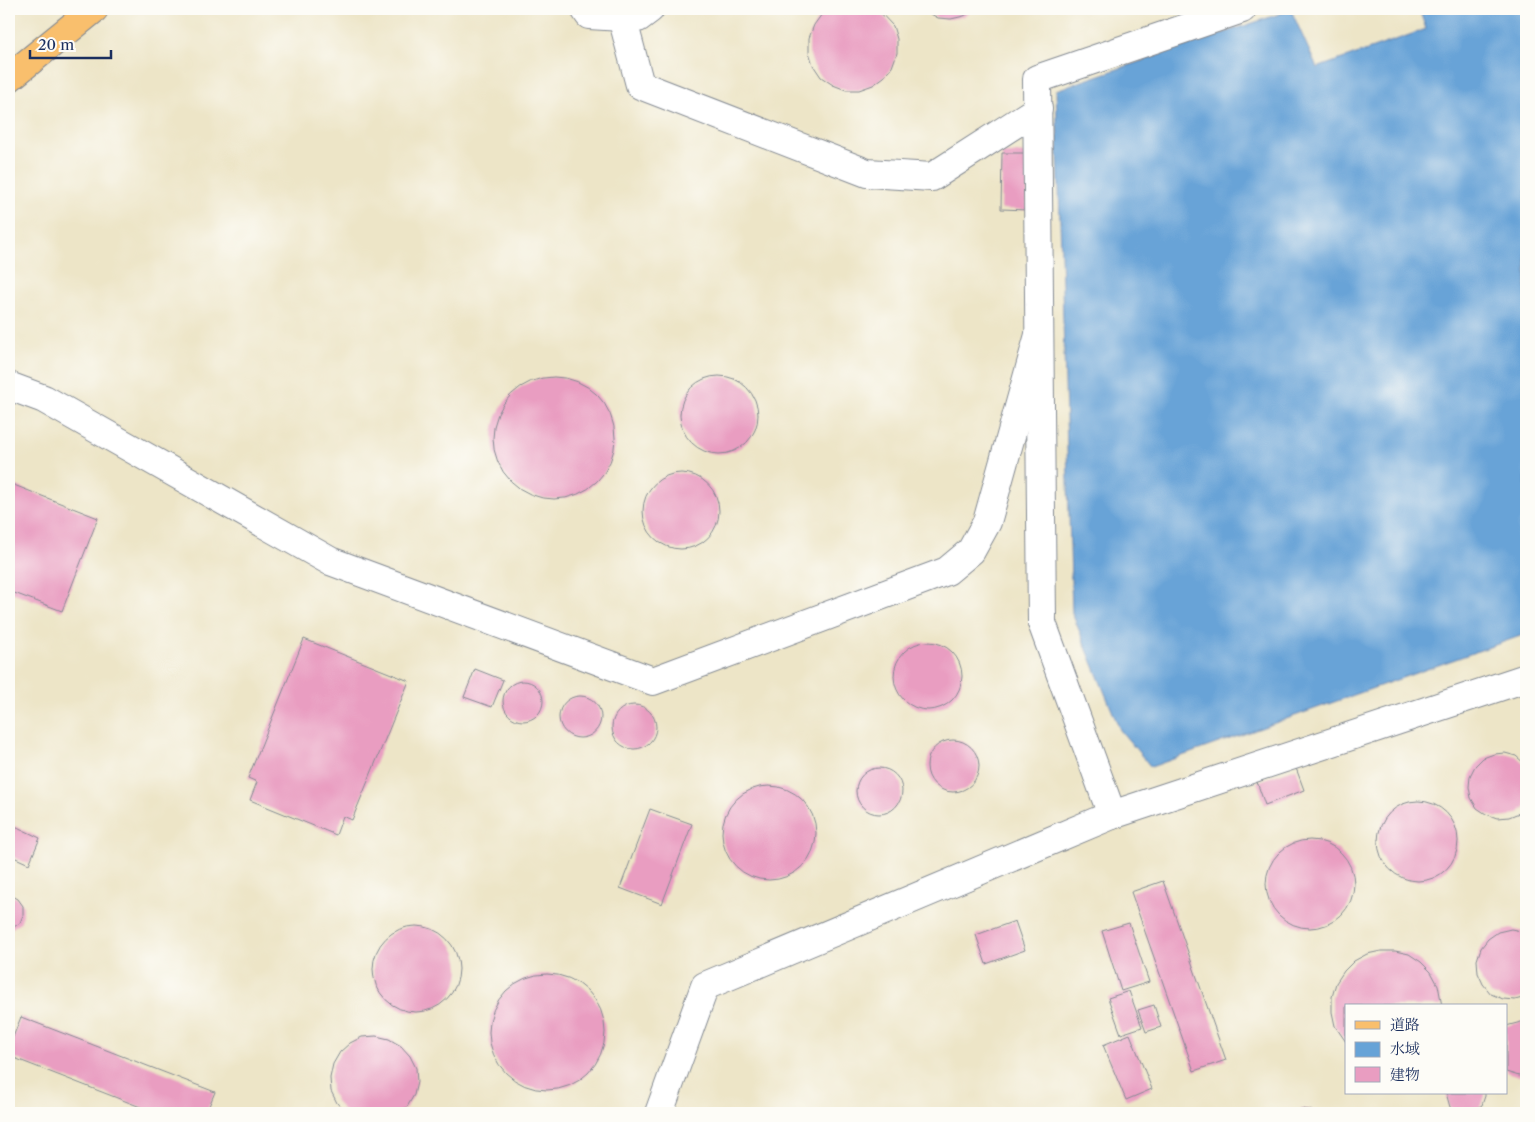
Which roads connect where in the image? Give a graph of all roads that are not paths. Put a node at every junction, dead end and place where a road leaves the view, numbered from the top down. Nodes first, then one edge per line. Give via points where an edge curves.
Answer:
1 (94, 9) edge
2 (585, 9) edge
3 (650, 9) edge
4 (1242, 9) edge
5 (622, 17) junction
6 (9, 78) edge
7 (1038, 109) junction
8 (1039, 334) junction
9 (9, 386) edge
10 (1526, 678) edge
11 (1112, 815) junction
12 (659, 1113) edge

1 - 6 main road
2 - 5 lane via 589,15
3 - 5 lane via 638,18
4 - 7 lane via 1037,79
5 - 7 lane via 640,85 867,173 932,177
7 - 8 lane
8 - 9 lane via 987,522 971,551 947,571 653,681 330,561 44,400
8 - 11 lane via 1042,623
10 - 11 lane
11 - 12 lane via 705,986

